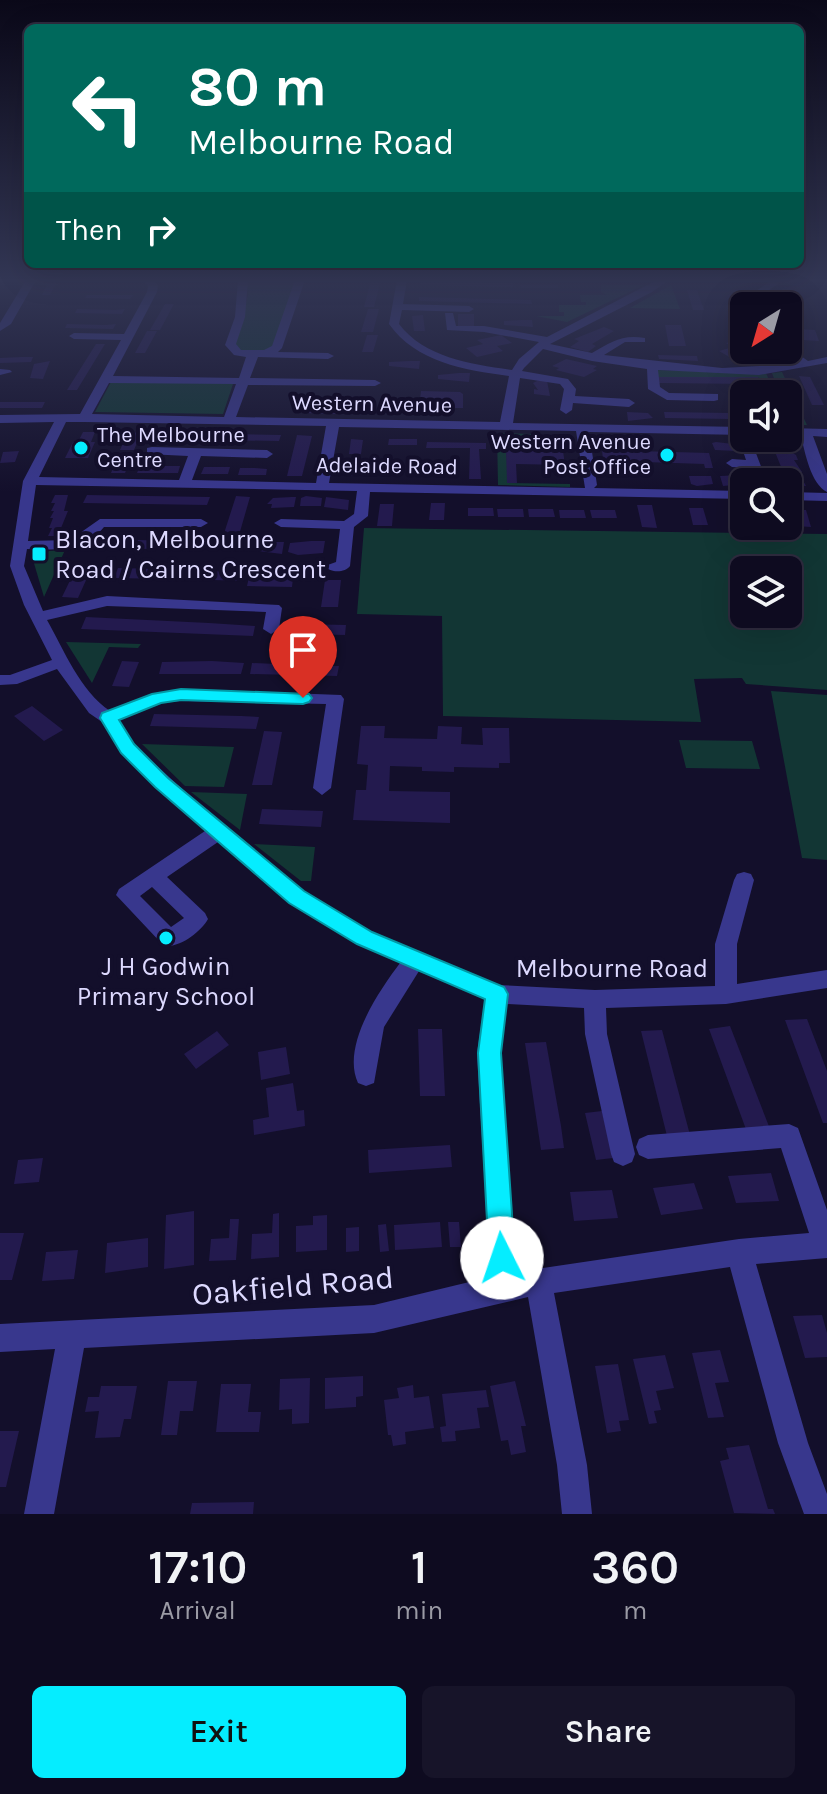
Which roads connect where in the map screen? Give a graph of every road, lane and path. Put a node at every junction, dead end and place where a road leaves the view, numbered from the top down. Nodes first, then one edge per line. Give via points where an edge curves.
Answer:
1 (119, 351) edge
2 (236, 351) edge
3 (426, 351) edge
4 (538, 351) edge
5 (565, 351) edge
6 (604, 351) edge
7 (270, 352) joint
8 (569, 352) junction
9 (253, 354) junction
10 (328, 356) dead end
11 (592, 358) junction
12 (827, 360) edge
13 (617, 362) junction
14 (802, 363) edge
15 (807, 365) junction
16 (652, 367) junction
17 (517, 373) junction
18 (105, 379) junction
19 (243, 381) junction
20 (375, 383) dead end
21 (714, 397) dead end
22 (629, 403) dead end
23 (62, 418) junction
24 (84, 418) junction
25 (0, 419) edge
26 (229, 421) junction
27 (333, 423) junction
28 (506, 427) junction
29 (582, 428) junction
30 (730, 431) edge
31 (802, 432) edge
32 (806, 432) junction
33 (827, 433) edge
34 (152, 451) dead end
35 (196, 452) junction
36 (750, 452) edge
37 (267, 454) dead end
38 (732, 463) dead end
39 (754, 464) junction
40 (755, 468) edge
41 (607, 478) dead end
42 (30, 481) junction
43 (827, 484) edge
44 (184, 485) junction
45 (322, 487) junction
46 (364, 488) junction
47 (730, 495) edge
48 (802, 496) edge
49 (827, 497) edge
50 (201, 523) dead end
51 (281, 523) dead end
52 (347, 525) junction
53 (21, 545) junction
54 (332, 566) dead end
55 (9, 567) edge
56 (38, 617) junction
57 (271, 629) dead end
58 (62, 662) junction
59 (1, 681) edge
60 (108, 718) junction
61 (322, 788) dead end
62 (219, 831) junction
63 (154, 877) dead end
64 (744, 880) dead end
65 (414, 961) junction
66 (827, 979) edge
67 (497, 994) junction
68 (726, 995) junction
69 (595, 999) junction
70 (366, 1075) dead end
71 (648, 1147) dead end
72 (623, 1154) dead end
73 (827, 1245) edge
74 (739, 1252) junction
75 (539, 1284) junction
76 (504, 1287) junction
77 (72, 1336) junction
78 (0, 1338) edge
79 (39, 1514) edge
80 (577, 1514) edge
81 (819, 1514) edge

1 - 18 street
2 - 9 street
3 - 17 street
4 - 17 street
5 - 8 street
6 - 11 street
7 - 9 street
7 - 10 street
8 - 11 street
8 - 13 street via 586,362
9 - 19 street
11 - 13 street
12 - 15 street
13 - 16 street
14 - 15 street
15 - 16 street via 768,370
16 - 21 street via 654,389 667,396
17 - 22 street via 564,381 570,389 568,405
17 - 28 street
18 - 19 street
18 - 24 street
19 - 20 street
19 - 26 street
23 - 24 street, Western Avenue
23 - 25 street, Western Avenue
23 - 42 street, Melbourne Road
24 - 26 street, Western Avenue
26 - 27 street, Western Avenue
27 - 28 street, Western Avenue
27 - 45 street
28 - 29 street, Western Avenue
29 - 30 street, Western Avenue
29 - 41 street via 590,482
31 - 32 street
32 - 33 street
32 - 43 street
34 - 35 street
35 - 37 street
35 - 44 street
36 - 39 street
38 - 39 street
39 - 40 street
42 - 44 street, Adelaide Road
42 - 53 street, Melbourne Road
44 - 45 street, Adelaide Road
45 - 46 street, Adelaide Road
46 - 47 street, Adelaide Road
46 - 52 street via 361,516
48 - 49 street
50 - 53 street via 100,523 90,538 70,546
51 - 52 street
52 - 54 street via 343,566
53 - 55 street, Melbourne Road
55 - 56 street, Melbourne Road
56 - 57 street via 107,601 274,608
56 - 58 street, Melbourne Road
58 - 59 street
58 - 60 street, Melbourne Road via 89,702
60 - 61 street via 158,698 181,695 335,699
60 - 62 street, Melbourne Road via 128,749
62 - 63 street
62 - 65 street, Melbourne Road via 297,897
64 - 68 street via 726,944
65 - 67 street, Melbourne Road
65 - 70 street via 375,1016 366,1048
66 - 68 street, Melbourne Road
67 - 69 street, Melbourne Road
67 - 76 street via 489,1053
68 - 69 street, Melbourne Road
69 - 72 street via 596,1034
71 - 73 street via 789,1136
73 - 74 street, Oakfield Road
74 - 75 street, Oakfield Road
74 - 81 street via 793,1443
75 - 76 street, Oakfield Road
75 - 80 street
76 - 77 street, Oakfield Road via 374,1319
77 - 78 street, Oakfield Road
77 - 79 street

